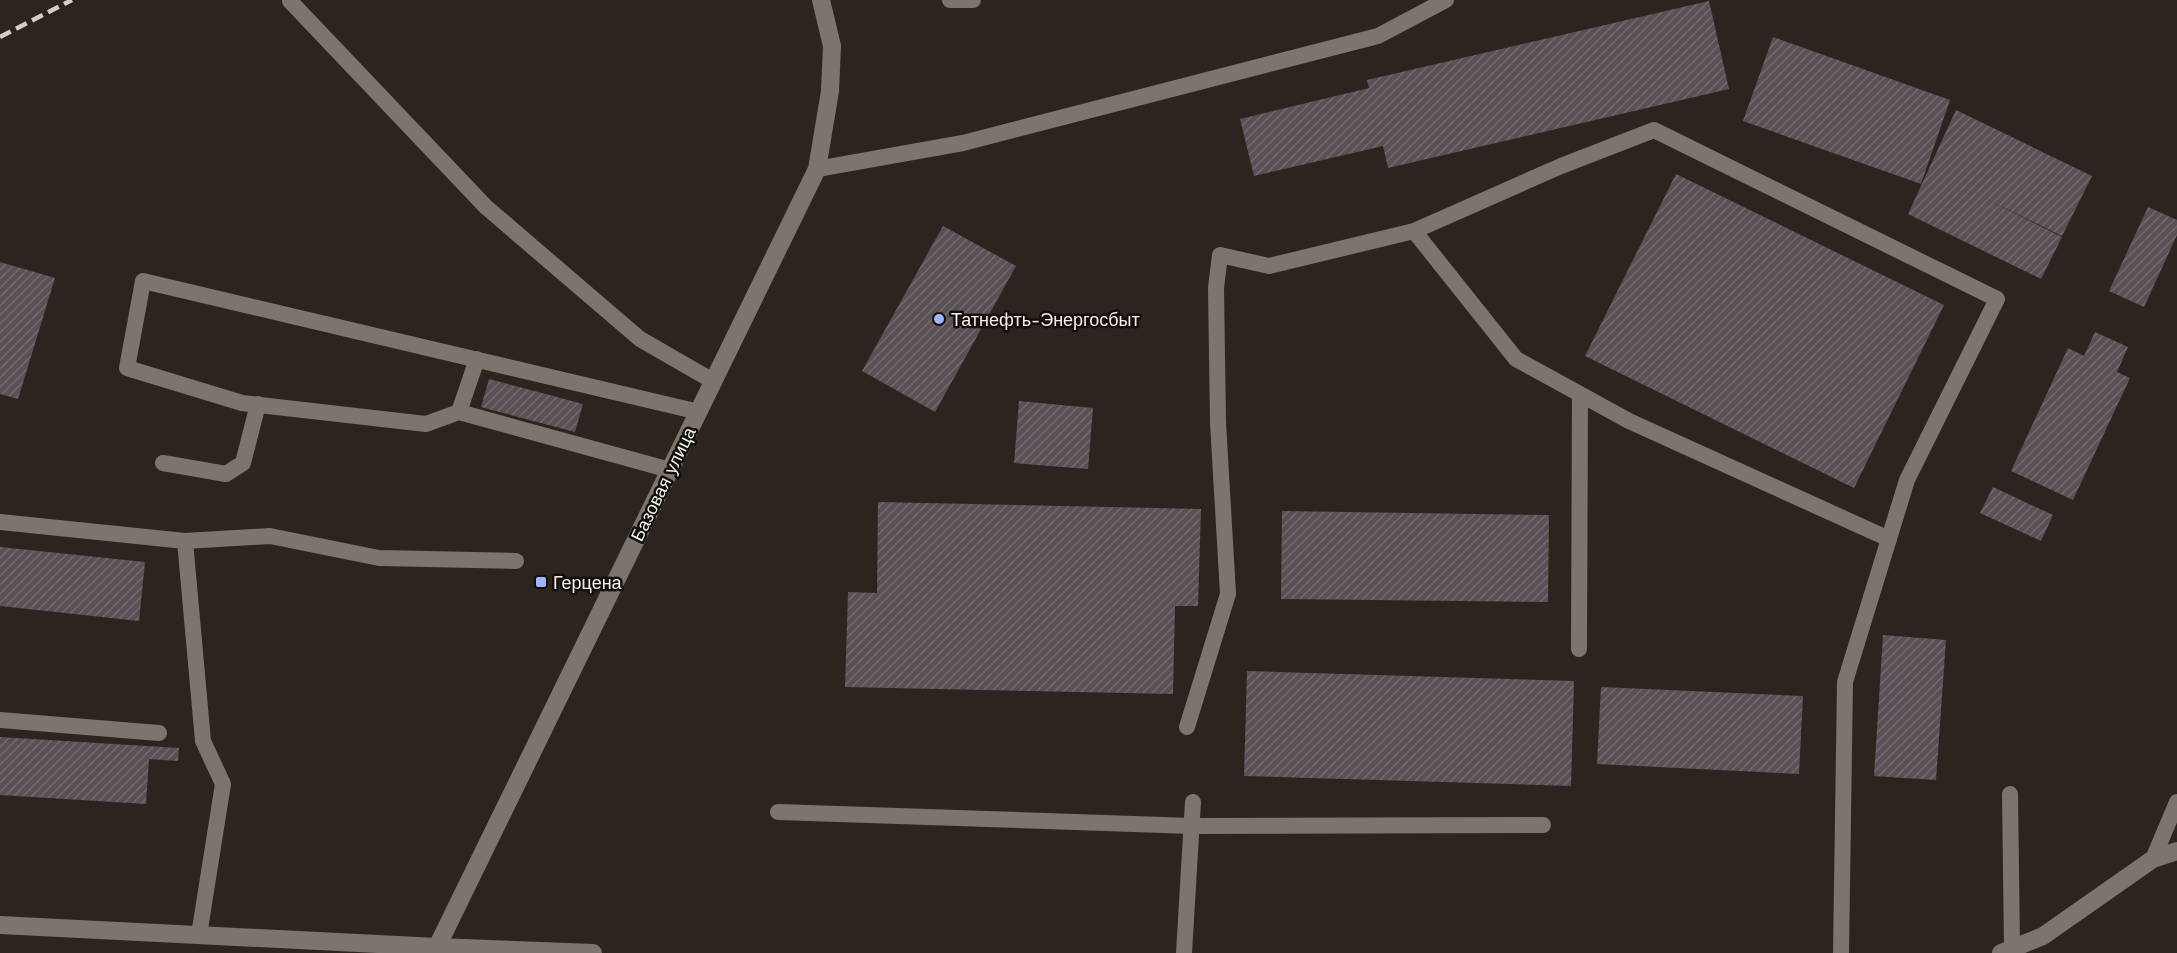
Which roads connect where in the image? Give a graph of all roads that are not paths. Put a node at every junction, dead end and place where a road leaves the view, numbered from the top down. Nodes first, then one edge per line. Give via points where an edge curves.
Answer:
1 (821, 0) edge
2 (950, 0) edge
3 (973, 0) edge
4 (1446, 0) edge
5 (290, 1) edge
6 (817, 169) junction
7 (1414, 231) junction
8 (477, 359) junction
9 (713, 381) junction
10 (1580, 394) junction
11 (258, 404) junction
12 (459, 412) junction
13 (699, 412) junction
14 (163, 463) dead end
15 (670, 470) junction
16 (0, 522) edge
17 (1889, 539) junction
18 (185, 541) junction
19 (516, 561) dead end
20 (1579, 649) dead end
21 (0, 720) edge
22 (1187, 727) dead end
23 (159, 733) dead end
24 (2010, 794) dead end
25 (1193, 802) dead end
26 (2177, 802) edge
27 (778, 812) dead end
28 (1543, 825) dead end
29 (1192, 826) junction
30 (2177, 851) edge
31 (2153, 859) junction
32 (0, 925) edge
33 (199, 935) junction
34 (435, 950) edge
35 (2006, 951) edge
36 (593, 953) edge
37 (1184, 953) edge
38 (1841, 953) edge

1 - 6 street, Базовая улица via 832,46 830,91
2 - 3 lane
4 - 6 lane via 1378,36 963,143
5 - 9 lane via 486,207 640,339
6 - 9 street, Базовая улица
7 - 10 lane via 1516,359
7 - 17 lane via 1654,130 1997,299 1907,480
7 - 22 lane via 1269,266 1220,255 1216,288 1218,423 1228,594
8 - 11 lane via 143,280 127,368 242,403
8 - 12 lane
8 - 13 lane
9 - 13 street, Базовая улица
10 - 17 lane via 1629,421
10 - 20 lane
11 - 12 lane via 426,424
11 - 14 lane via 243,463 226,474
12 - 15 lane
13 - 15 street, Базовая улица
15 - 34 street, Базовая улица
16 - 18 lane
17 - 38 lane via 1845,682
18 - 19 lane via 270,536 380,558
18 - 33 lane via 203,741 223,784
21 - 23 lane
24 - 35 lane
25 - 29 lane
26 - 31 lane
27 - 29 lane
28 - 29 lane
29 - 37 lane
30 - 31 street
31 - 35 street via 2043,936
32 - 33 street
33 - 34 street
34 - 36 street

